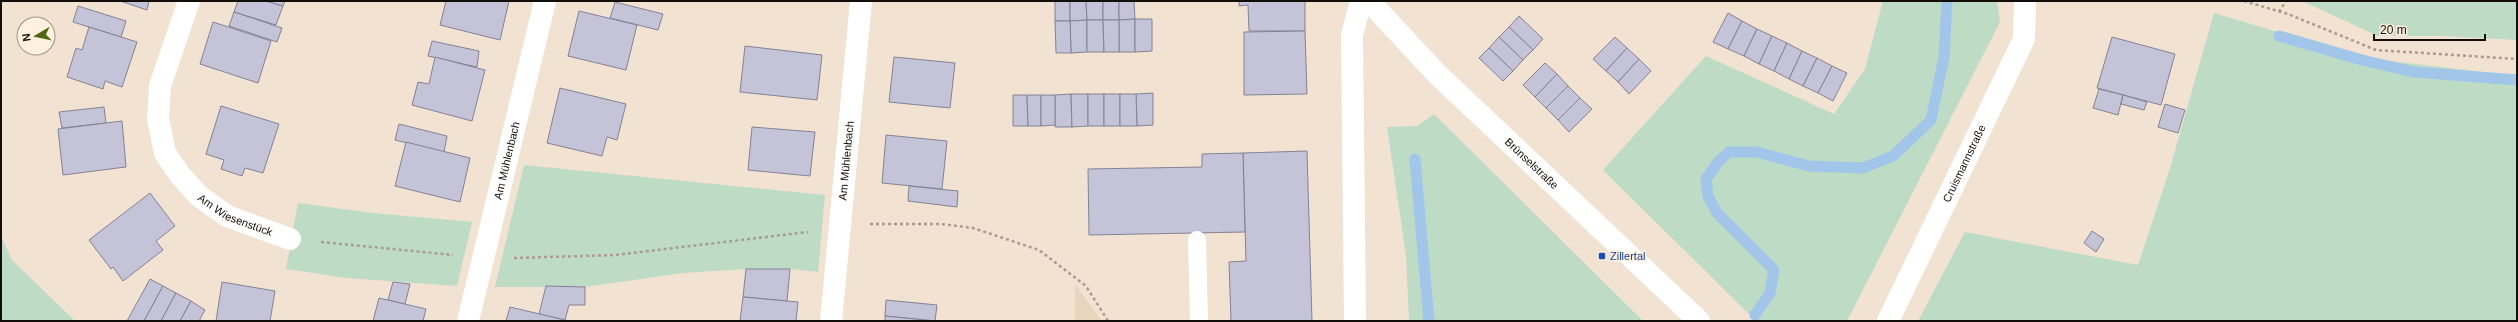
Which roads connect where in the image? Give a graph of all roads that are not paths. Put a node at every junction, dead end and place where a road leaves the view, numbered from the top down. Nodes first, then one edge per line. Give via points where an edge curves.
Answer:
1 (189, 1) edge
2 (545, 1) edge
3 (861, 1) edge
4 (1361, 1) edge
5 (1369, 1) edge
6 (2025, 1) edge
7 (290, 239) road end
8 (1197, 240) dead end
9 (468, 321) edge
10 (832, 321) edge
11 (1199, 321) edge
12 (1355, 321) edge
13 (1698, 321) edge
14 (1888, 321) edge

1 - 7 street, Am Wiesenstück via 160,86 158,119 165,153 199,196 227,216
2 - 9 street, Am Mühlenbach
3 - 10 street, Am Mühlenbach
4 - 12 street via 1352,35
5 - 13 street, Brünselstraße via 1438,75
6 - 14 street, Cruismannstraße via 2024,39
8 - 11 lane

